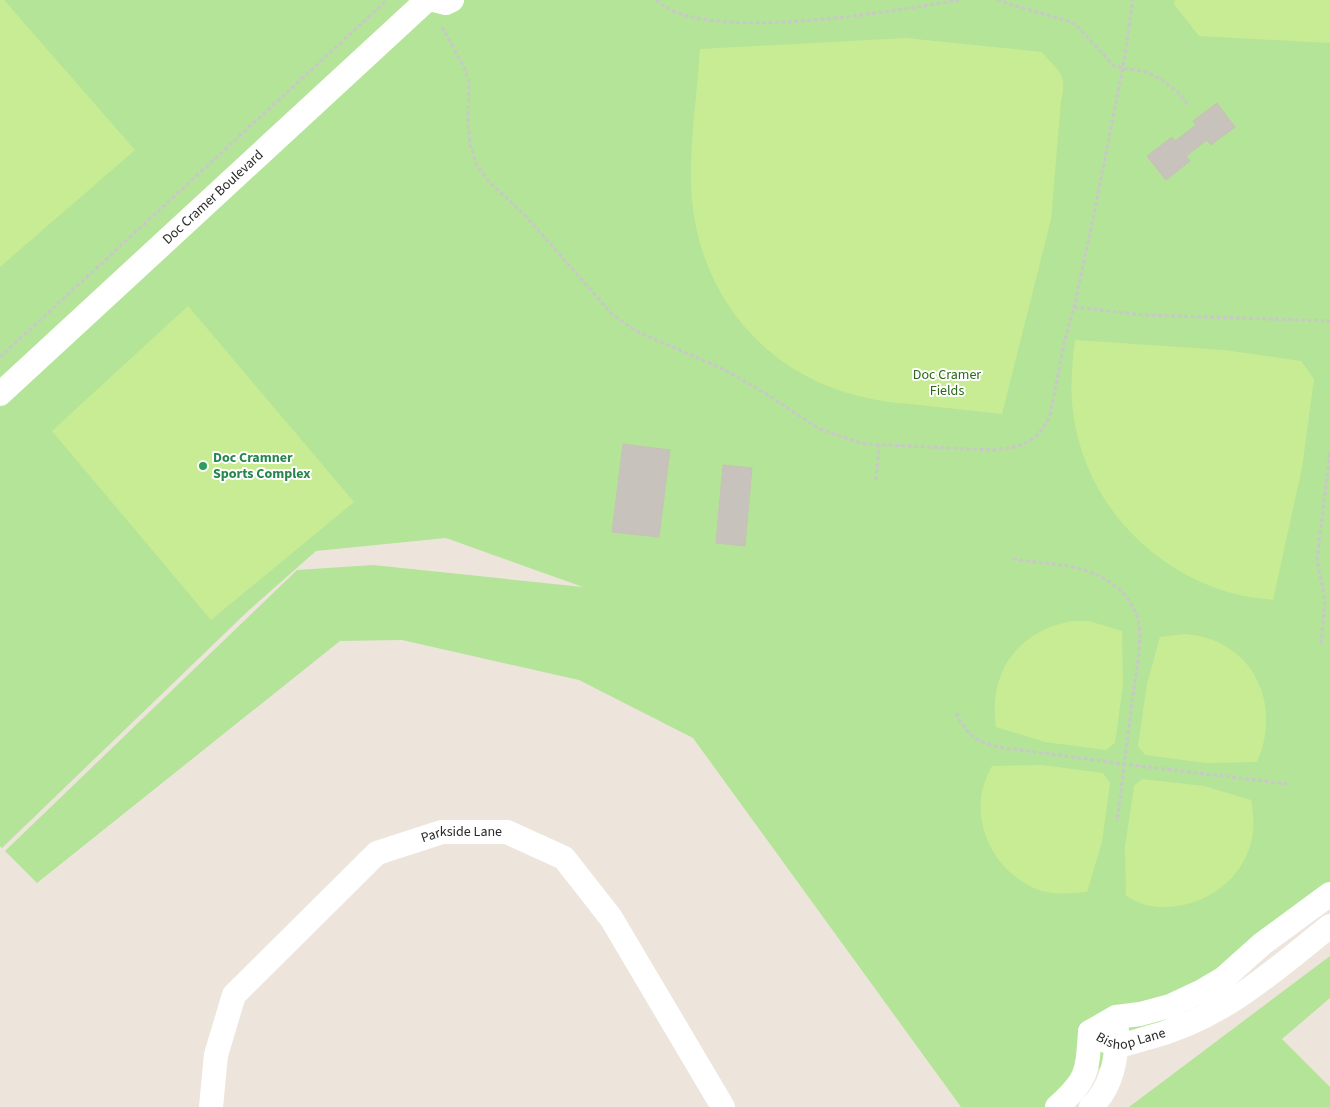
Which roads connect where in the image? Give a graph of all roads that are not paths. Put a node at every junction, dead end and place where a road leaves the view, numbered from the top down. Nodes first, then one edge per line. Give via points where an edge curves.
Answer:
1 (427, 0) edge
2 (434, 0) edge
3 (452, 0) edge
4 (0, 394) edge
5 (1330, 894) edge
6 (1330, 926) edge
7 (1116, 1017) junction
8 (1090, 1032) junction
9 (1117, 1045) junction
10 (211, 1107) edge
11 (723, 1107) edge
12 (1057, 1107) edge
13 (1091, 1107) edge

1 - 4 street, Doc Cramer Boulevard
2 - 3 street via 446,3
5 - 7 street, Bishop Lane via 1202,992 1170,1006
6 - 9 street, Bishop Lane via 1220,1010 1180,1028
7 - 8 street, Bishop Lane
7 - 9 street
8 - 9 street, Bishop Lane
8 - 12 street via 1088,1063 1083,1078
9 - 13 street via 1113,1071 1101,1096
10 - 11 street, Parkside Lane via 216,1055 234,995 377,853 442,832 507,832 564,858 611,918

